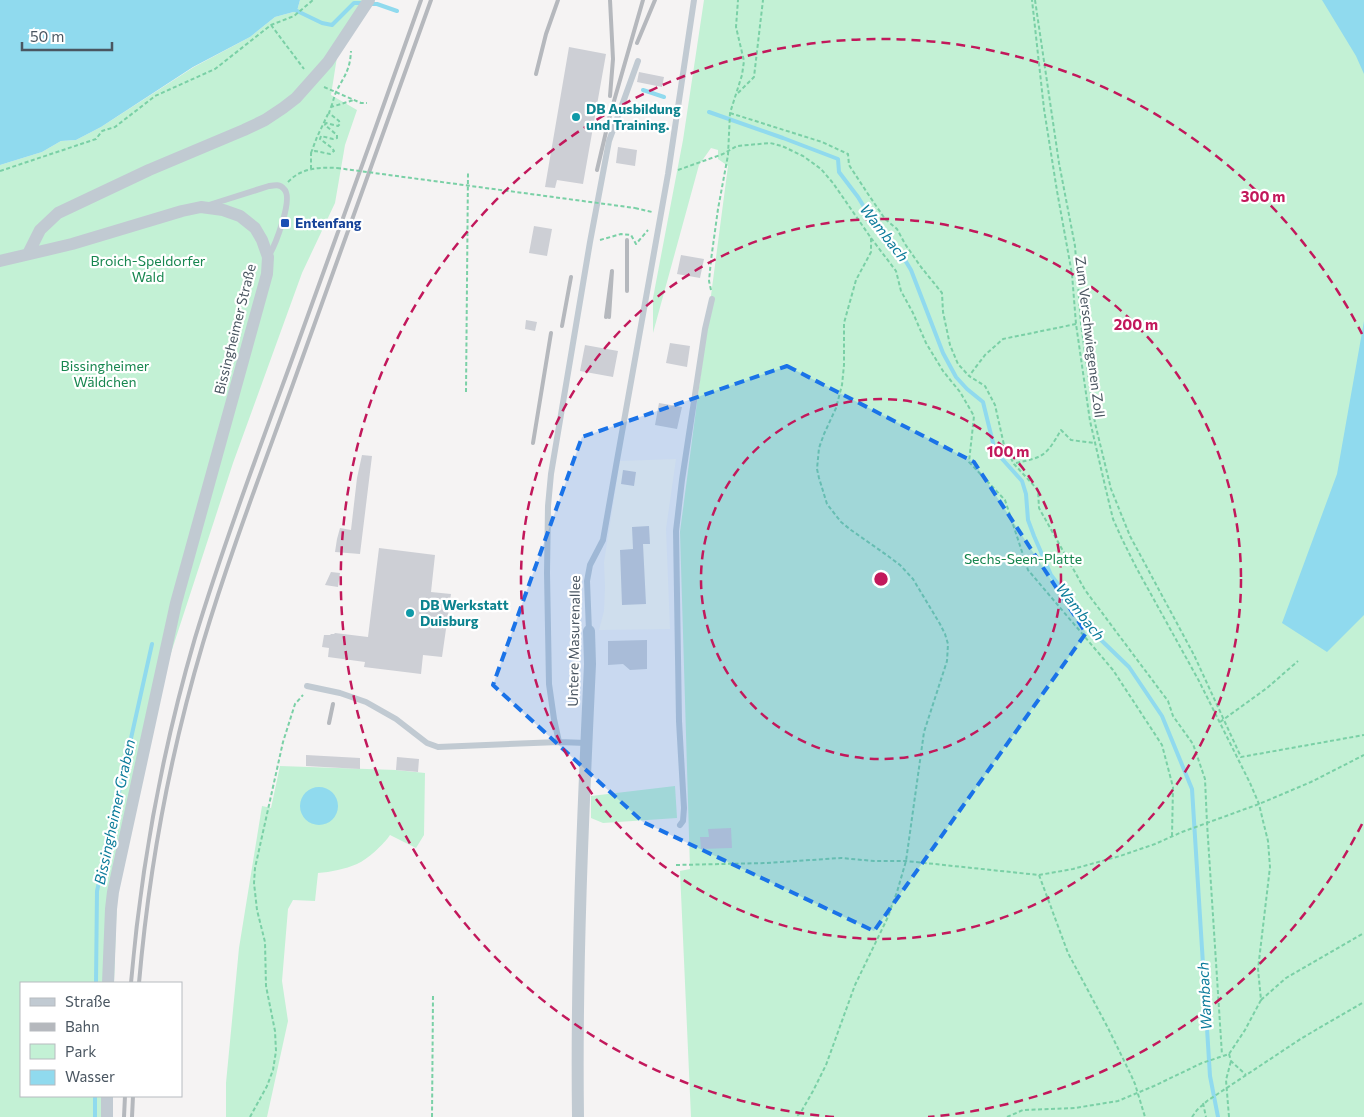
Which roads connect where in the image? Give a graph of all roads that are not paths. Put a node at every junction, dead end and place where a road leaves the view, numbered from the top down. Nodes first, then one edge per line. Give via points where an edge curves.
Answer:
1 (368, 0) edge
2 (694, 0) edge
3 (638, 60) dead end
4 (201, 208) junction
5 (28, 254) junction
6 (268, 257) junction
7 (0, 261) edge
8 (712, 299) road end
9 (589, 631) joint
10 (308, 686) dead end
11 (559, 742) junction
12 (586, 743) junction
13 (680, 825) dead end
14 (108, 982) edge
15 (107, 1097) edge
16 (107, 1117) edge
17 (578, 1117) edge

1 - 5 street via 328,62 296,98 265,120 58,213 40,230
2 - 9 lane, Untere Masurenallee via 668,174 603,540 590,565 587,581
3 - 11 lane via 609,141 548,506 549,684
4 - 5 street, Bissingheimer Straße
4 - 6 street, Bissingheimer Straße via 240,216 255,228
4 - 6 lane via 269,186 283,187 288,193 288,202 274,248
5 - 7 street, Bissingheimer Straße
6 - 14 street, Bissingheimer Straße via 267,274 176,603 161,670 113,892
8 - 13 lane via 702,347 676,531 684,808
9 - 12 street, Untere Masurenallee
10 - 11 lane via 354,696 438,747
11 - 12 lane
12 - 17 street, Untere Masurenallee via 580,878
15 - 16 street

